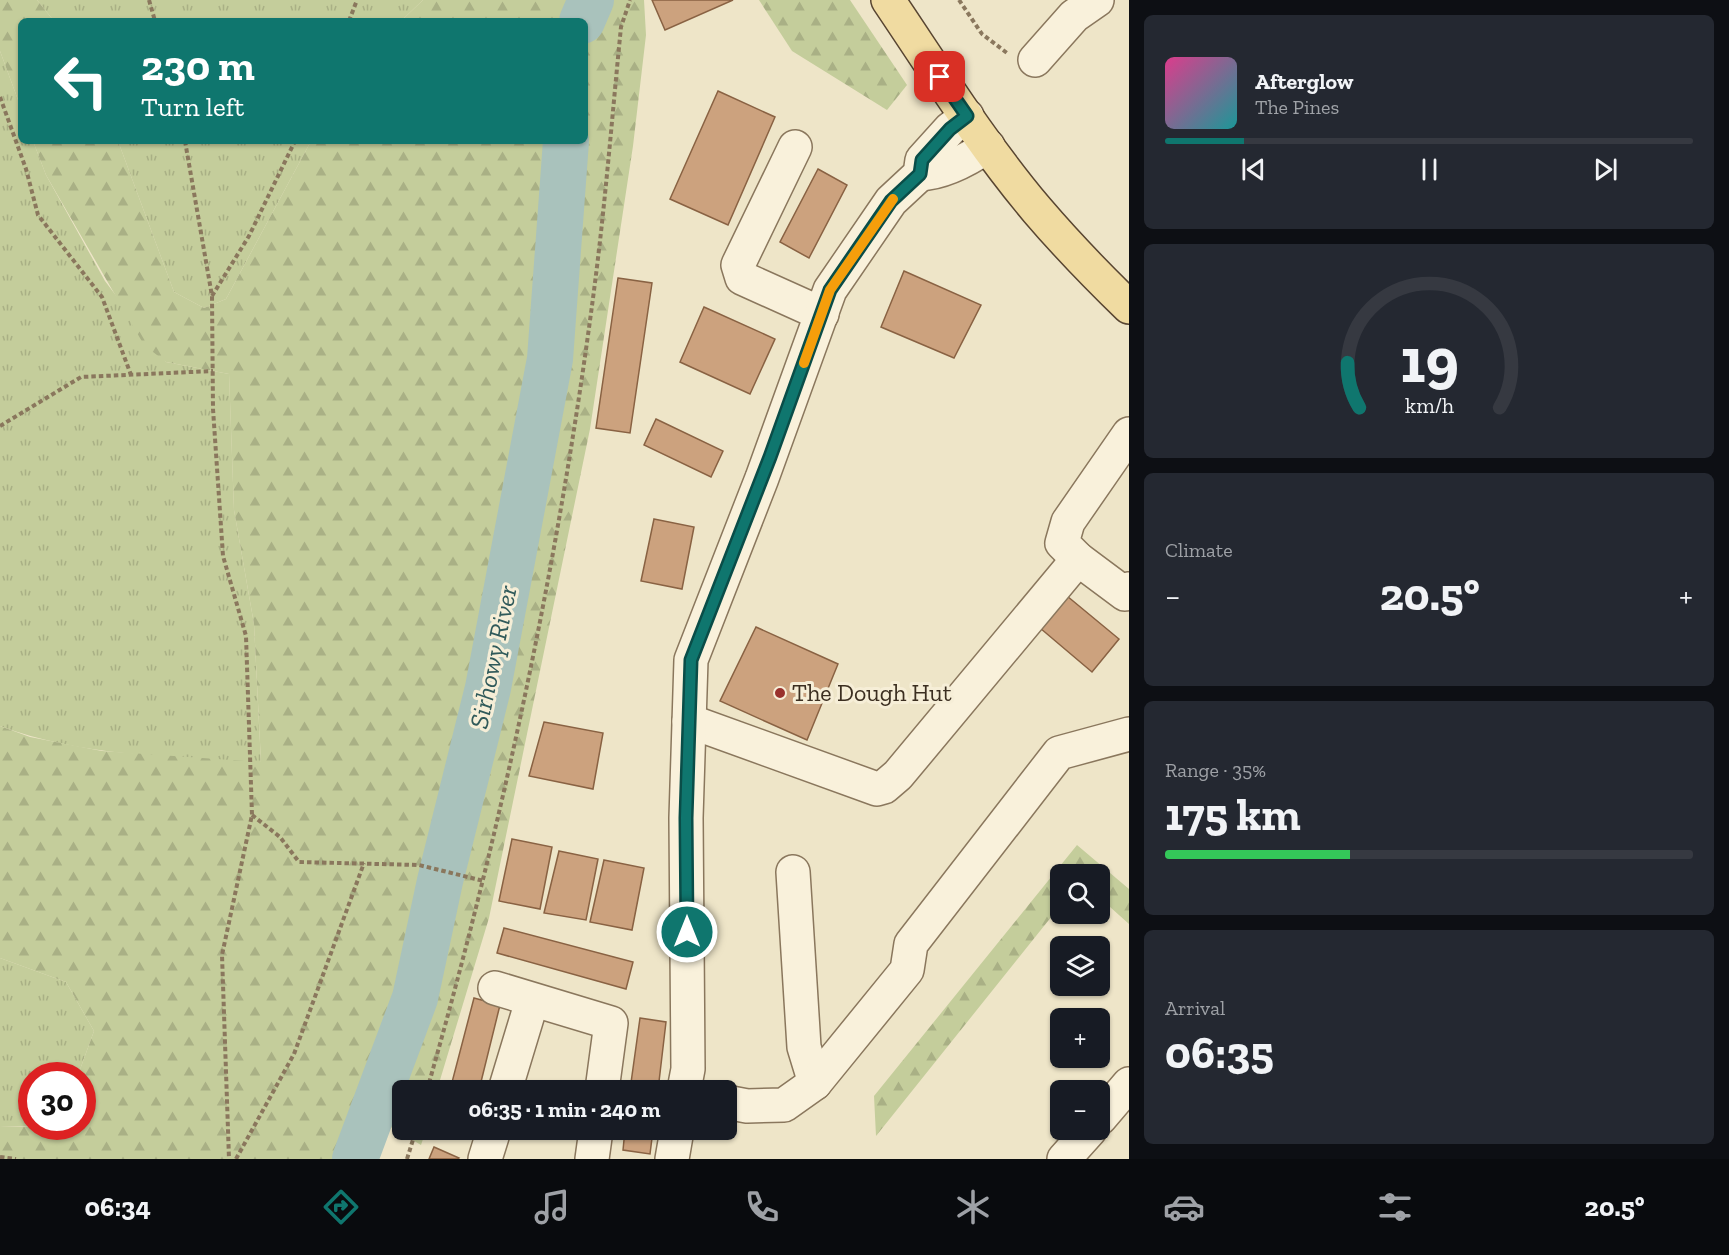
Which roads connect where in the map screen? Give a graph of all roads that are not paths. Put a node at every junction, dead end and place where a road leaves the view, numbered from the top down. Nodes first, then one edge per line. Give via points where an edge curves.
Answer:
1 (888, 0) edge
2 (1097, 0) edge
3 (1036, 59) road end
4 (967, 116) junction
5 (988, 146) junction
6 (795, 147) dead end
7 (920, 174) junction
8 (1129, 307) edge
9 (822, 314) junction
10 (1129, 434) edge
11 (1078, 559) junction
12 (1129, 589) edge
13 (689, 721) junction
14 (1129, 734) edge
15 (793, 872) dead end
16 (495, 988) dead end
17 (532, 1001) junction
18 (508, 1080) edge
19 (603, 1080) edge
20 (692, 1080) edge
21 (815, 1083) junction
22 (1129, 1084) edge
23 (737, 1104) edge
24 (1110, 1106) edge
25 (491, 1140) edge
26 (595, 1140) edge
27 (675, 1140) edge
28 (1081, 1140) edge
29 (485, 1159) edge
30 (592, 1159) edge
31 (672, 1159) edge
32 (1064, 1159) edge

1 - 4 main road
2 - 3 street via 1074,16
4 - 5 main road
4 - 7 street via 922,160
5 - 7 street via 972,157 933,173
5 - 8 main road via 1036,209
6 - 9 street via 738,265 742,278
7 - 9 street via 885,211 830,290
9 - 13 street via 691,660
10 - 11 street via 1068,522 1062,543
11 - 12 street via 1125,594
11 - 13 street via 884,787 877,789
13 - 20 street via 686,818
14 - 21 street via 1059,753 911,944 907,970
15 - 21 street via 804,1047
16 - 17 street
17 - 18 street
17 - 19 street via 611,1023
21 - 23 street via 784,1105
22 - 24 street
25 - 29 street
26 - 30 street
27 - 31 street
28 - 32 street

